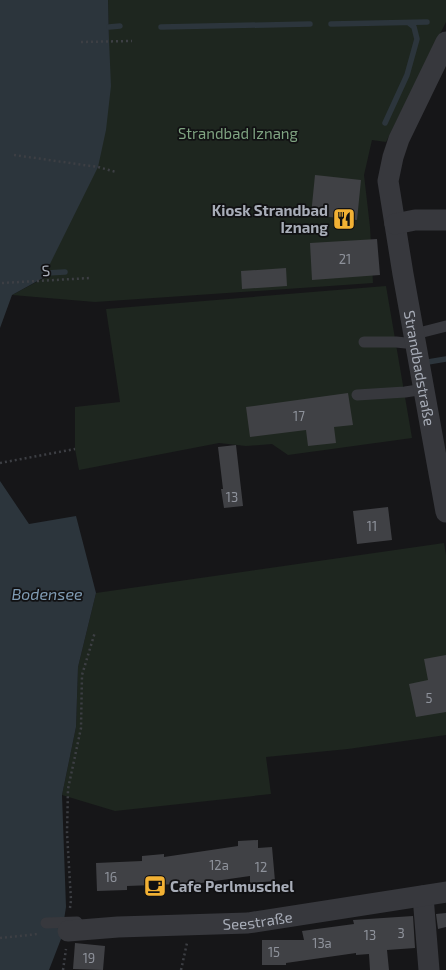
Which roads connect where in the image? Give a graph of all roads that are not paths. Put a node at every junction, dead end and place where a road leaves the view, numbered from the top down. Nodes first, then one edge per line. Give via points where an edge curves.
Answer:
1 (446, 42) edge
2 (446, 220) edge
3 (395, 224) junction
4 (446, 326) edge
5 (416, 339) junction
6 (364, 342) dead end
7 (425, 389) junction
8 (357, 395) dead end
9 (446, 512) edge
10 (446, 892) edge
11 (423, 896) junction
12 (46, 923) dead end
13 (68, 927) joint
14 (429, 970) edge

1 - 3 street, Strandbadstraße via 399,139 393,157 388,181
2 - 3 street via 415,220
3 - 5 street, Strandbadstraße
4 - 5 lane
5 - 6 lane
5 - 7 street, Strandbadstraße
7 - 8 lane
7 - 9 street, Strandbadstraße via 436,435
10 - 11 street, Seestraße
11 - 13 street, Seestraße via 248,923
11 - 14 street
12 - 13 lane

